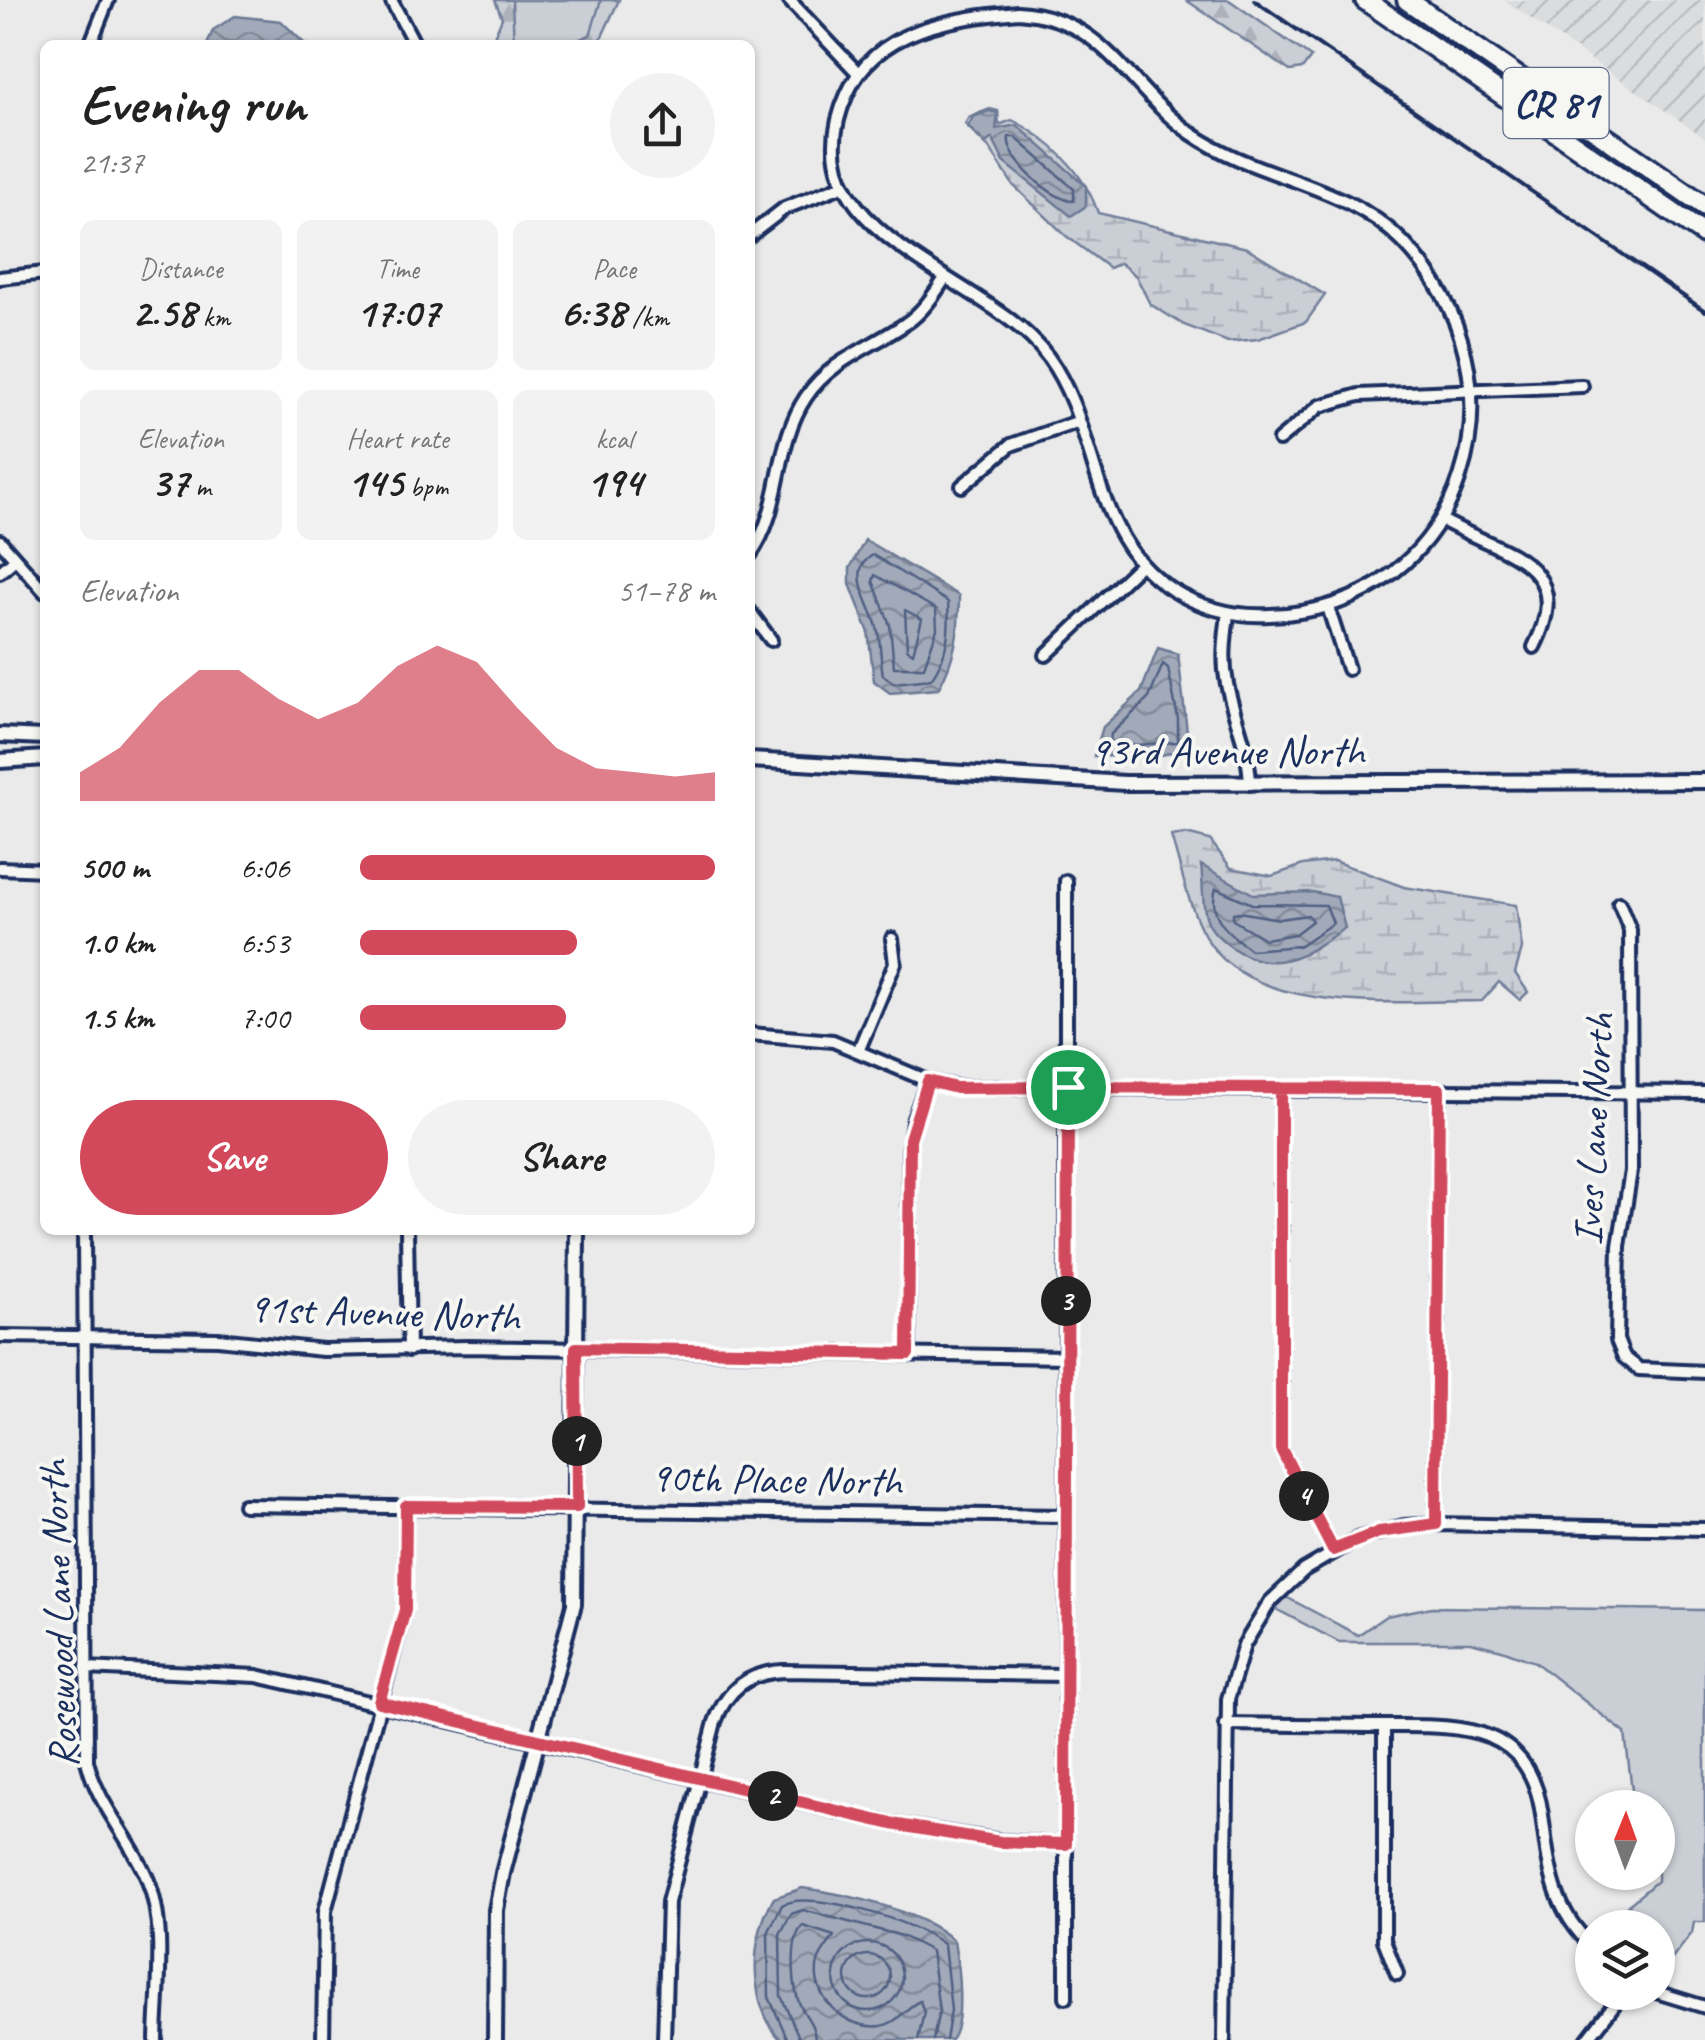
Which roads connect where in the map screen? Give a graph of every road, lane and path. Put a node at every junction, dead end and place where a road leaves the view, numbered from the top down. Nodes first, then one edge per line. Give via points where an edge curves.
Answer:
1 (108, 0) edge
2 (391, 0) edge
3 (789, 0) edge
4 (1364, 0) edge
5 (1406, 0) edge
6 (92, 40) edge
7 (413, 40) edge
8 (858, 73) junction
9 (844, 185) junction
10 (1704, 203) edge
11 (755, 231) edge
12 (1701, 232) edge
13 (40, 274) edge
14 (0, 278) edge
15 (946, 278) junction
16 (1582, 386) dead end
17 (1473, 394) junction
18 (1077, 422) junction
19 (1279, 440) dead end
20 (962, 486) dead end
21 (1442, 520) junction
22 (0, 541) edge
23 (755, 546) edge
24 (14, 561) junction
25 (1140, 565) junction
26 (0, 572) edge
27 (40, 587) edge
28 (1328, 607) junction
29 (1228, 614) junction
30 (755, 618) edge
31 (772, 640) dead end
32 (1534, 647) dead end
33 (1046, 655) dead end
34 (1348, 668) dead end
35 (0, 736) edge
36 (40, 737) edge
37 (40, 758) edge
38 (755, 760) edge
39 (0, 761) edge
40 (1705, 781) edge
41 (1250, 784) junction
42 (0, 868) edge
43 (39, 869) edge
44 (1066, 880) dead end
45 (1619, 904) dead end
46 (892, 939) dead end
47 (755, 1034) edge
48 (859, 1050) junction
49 (928, 1081) junction
50 (1068, 1087) junction
51 (1281, 1088) junction
52 (1439, 1089) junction
53 (1631, 1092) junction
54 (1705, 1094) edge
55 (84, 1235) edge
56 (407, 1235) edge
57 (576, 1235) edge
58 (0, 1336) edge
59 (84, 1336) junction
60 (576, 1348) junction
61 (409, 1350) junction
62 (908, 1354) junction
63 (1066, 1356) junction
64 (1705, 1372) edge
65 (244, 1505) dead end
66 (406, 1506) junction
67 (577, 1507) junction
68 (1066, 1516) junction
69 (1436, 1524) junction
70 (1705, 1529) edge
71 (1333, 1550) junction
72 (86, 1668) junction
73 (1066, 1675) junction
74 (379, 1702) junction
75 (1226, 1724) junction
76 (1384, 1726) junction
77 (539, 1741) junction
78 (699, 1779) junction
79 (1066, 1844) junction
80 (1575, 1928) edge
81 (1398, 1974) dead end
82 (1066, 1997) dead end
83 (1675, 1998) edge
84 (1705, 2007) edge
85 (1610, 2010) edge
86 (156, 2040) edge
87 (323, 2040) edge
88 (494, 2040) edge
89 (664, 2040) edge
90 (1224, 2040) edge
91 (1587, 2040) edge

1 - 6 street
2 - 7 street
3 - 8 street
4 - 12 highway, CR 81
5 - 10 highway, CR 81
8 - 9 street via 837,132
8 - 17 street via 902,37 995,14 1040,14 1084,30 1192,134 1348,200 1403,241 1459,329
9 - 11 street via 785,208
9 - 15 street via 872,225
10 - 12 street
13 - 14 street
15 - 18 street via 1032,338 1061,379
15 - 23 street via 915,316 847,357 808,394 784,442 770,520
16 - 17 street
17 - 19 street via 1339,399
17 - 21 street via 1466,460
18 - 20 street via 1012,445
18 - 25 street via 1104,504
21 - 28 street via 1379,583
21 - 32 street via 1511,552 1537,572 1548,603
22 - 24 street
24 - 26 street
24 - 27 street
25 - 29 street via 1185,598
25 - 33 street
28 - 29 street
28 - 34 street
29 - 41 street via 1224,658
30 - 31 street
35 - 36 street
37 - 39 street
38 - 41 street, 93rd Avenue North via 993,778
40 - 41 street, 93rd Avenue North
42 - 43 street
44 - 50 street
45 - 53 street, Ives Lane North via 1630,930
46 - 48 street via 896,963
47 - 48 street via 810,1036
48 - 49 street
49 - 50 street via 956,1088
49 - 62 street via 910,1139
50 - 51 street
50 - 63 street
51 - 52 street
51 - 71 street via 1281,1449
52 - 53 street
52 - 69 street
53 - 54 street
53 - 64 street, Ives Lane North via 1617,1340 1624,1357 1647,1371
55 - 59 street, Rosewood Lane North
56 - 61 street
57 - 60 street
58 - 59 street, 91st Avenue North
59 - 61 street, 91st Avenue North
59 - 72 street, Rosewood Lane North
60 - 61 street, 91st Avenue North
60 - 62 street, 91st Avenue North
60 - 67 street
62 - 63 street, 91st Avenue North
63 - 68 street
65 - 66 street, 90th Place North
66 - 67 street, 90th Place North
66 - 74 street via 405,1610
67 - 68 street, 90th Place North
67 - 77 street via 574,1604
68 - 73 street
69 - 70 street
69 - 71 street via 1379,1532
71 - 75 street via 1282,1590 1257,1620 1233,1674
72 - 74 street via 235,1673
72 - 86 street, Rosewood Lane North via 85,1735 94,1787 153,1894
73 - 78 street via 751,1676 727,1695
73 - 79 street
74 - 77 street
74 - 87 street via 325,1911
75 - 76 street
75 - 90 street
76 - 80 street via 1470,1728 1520,1758 1538,1794 1551,1884
76 - 81 street via 1384,1940
77 - 78 street
77 - 88 street via 496,1910
78 - 79 street via 951,1836
78 - 89 street via 668,1902
79 - 82 street
83 - 84 street
85 - 91 street

